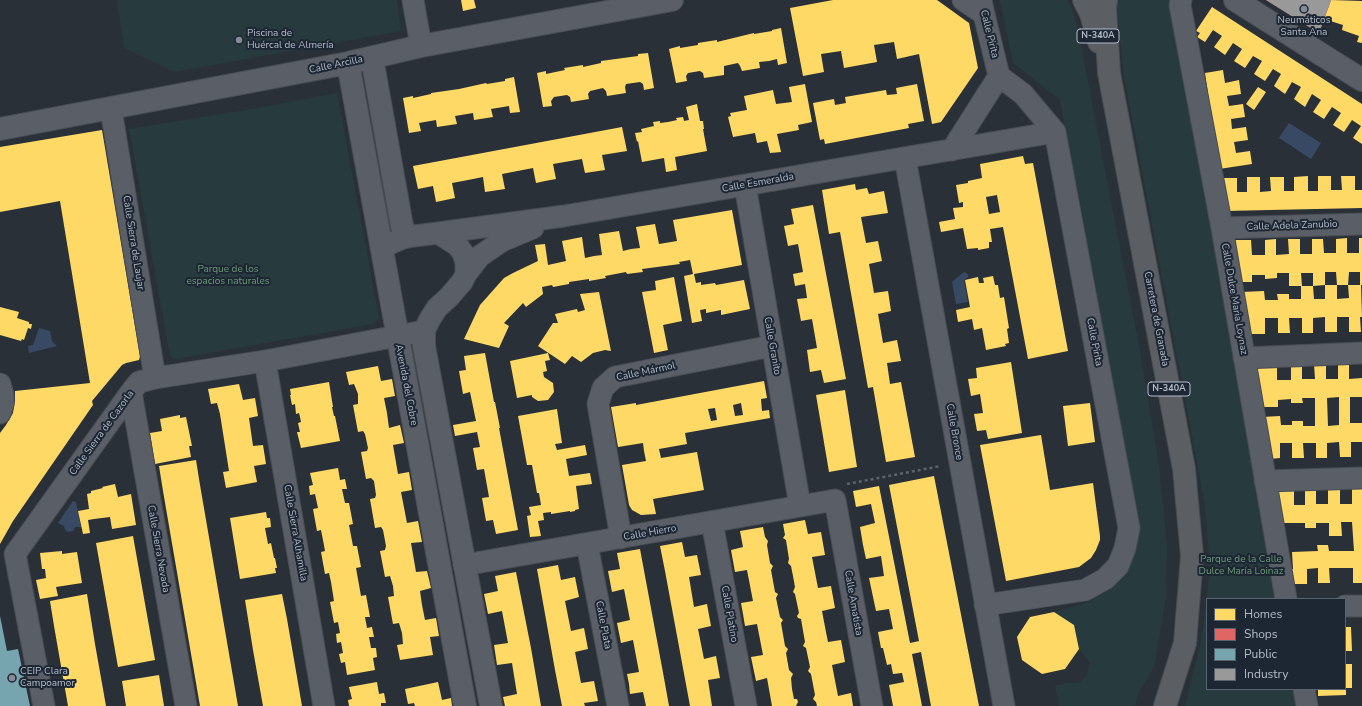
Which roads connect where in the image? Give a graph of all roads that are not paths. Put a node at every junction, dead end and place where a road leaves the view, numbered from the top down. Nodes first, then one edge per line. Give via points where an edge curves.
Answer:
1 (413, 0) edge
2 (672, 0) edge
3 (963, 0) edge
4 (1084, 0) edge
5 (1106, 0) edge
6 (1181, 0) edge
7 (1235, 0) edge
8 (982, 7) edge
9 (421, 46) junction
10 (372, 58) junction
11 (348, 63) junction
12 (1109, 73) junction
13 (999, 76) junction
14 (1362, 80) edge
15 (111, 109) junction
16 (0, 129) edge
17 (1056, 140) junction
18 (952, 150) junction
19 (905, 158) junction
20 (745, 185) junction
21 (564, 216) junction
22 (1362, 224) edge
23 (1222, 228) junction
24 (438, 233) junction
25 (406, 237) junction
26 (382, 247) junction
27 (466, 274) junction
28 (424, 331) junction
29 (397, 336) junction
30 (772, 346) junction
31 (1362, 353) edge
32 (1244, 358) junction
33 (265, 360) junction
34 (155, 378) junction
35 (0, 384) edge
36 (131, 392) junction
37 (0, 413) edge
38 (1362, 478) edge
39 (1265, 481) junction
40 (835, 500) joint
41 (800, 506) junction
42 (712, 522) junction
43 (621, 538) junction
44 (587, 544) junction
45 (464, 565) junction
46 (1286, 598) edge
47 (986, 605) junction
48 (1346, 606) edge
49 (1362, 606) edge
50 (1304, 690) edge
51 (44, 706) edge
52 (186, 706) edge
53 (324, 706) edge
54 (464, 706) edge
55 (491, 706) edge
56 (618, 706) edge
57 (746, 706) edge
58 (872, 706) edge
59 (1004, 706) edge
60 (1165, 706) edge
61 (1308, 706) edge

1 - 9 street
2 - 9 street, Calle Arcilla
3 - 8 street
4 - 12 highway, N-340A via 1091,14
5 - 12 highway, N-340A
6 - 23 street, Calle Dulce Maria Loynaz
7 - 14 street
8 - 13 street, Calle Pirita
9 - 10 street, Calle Arcilla
10 - 11 street, Calle Arcilla
10 - 25 street
11 - 15 street, Calle Arcilla
11 - 26 street, Avenida del Cobre
12 - 60 highway, Carretera de Granada / N-340A via 1184,469 1190,532 1192,556 1185,643
13 - 17 street, Calle Pirita via 1023,94
13 - 18 street
15 - 16 street, Calle Arcilla
15 - 34 street, Calle Sierra de Laujar
17 - 18 street, Calle Esmeralda
17 - 47 street, Calle Pirita via 1129,528 1118,566 1106,579 1085,590
18 - 19 street, Calle Esmeralda
19 - 20 street, Calle Esmeralda
19 - 47 street, Calle Bronce
20 - 21 street, Calle Esmeralda
20 - 30 street, Calle Granito
21 - 24 street, Calle Esmeralda
21 - 27 street, Calle Esmeralda via 502,241 480,256
22 - 23 street, Calle Adela Zanubio
23 - 32 street, Calle Dulce Maria Loynaz
24 - 25 street, Calle Esmeralda
24 - 27 street via 457,245 463,253
25 - 26 street, Calle Esmeralda
26 - 29 street, Avenida del Cobre
27 - 28 street, Calle Esmeralda via 462,282 437,308
28 - 29 street, Calle Sierra de Cazorla
28 - 45 street via 424,346
29 - 33 street, Calle Sierra de Cazorla
29 - 54 street, Avenida del Cobre
30 - 41 street, Calle Granito
30 - 43 street, Calle Mármol via 615,377 603,388 598,404
31 - 32 street
32 - 39 street, Calle Dulce Maria Loynaz
33 - 34 street, Calle Sierra de Cazorla
33 - 53 street, Calle Sierra Alhamilla
34 - 36 street, Calle Sierra de Cazorla via 139,382
35 - 37 street
36 - 51 street, Calle Sierra de Cazorla via 15,554
36 - 52 street, Calle Sierra Nevada
38 - 39 street
39 - 46 street, Calle Dulce Maria Loynaz
40 - 41 street, Calle Hierro
40 - 58 street, Calle Amatista
41 - 42 street, Calle Hierro
42 - 43 street, Calle Hierro
42 - 57 street, Calle Platino
43 - 44 street, Calle Hierro
44 - 45 street, Calle Hierro
44 - 56 street, Calle Plata
45 - 55 street
47 - 59 street, Calle Bronce
48 - 49 street
50 - 61 street

